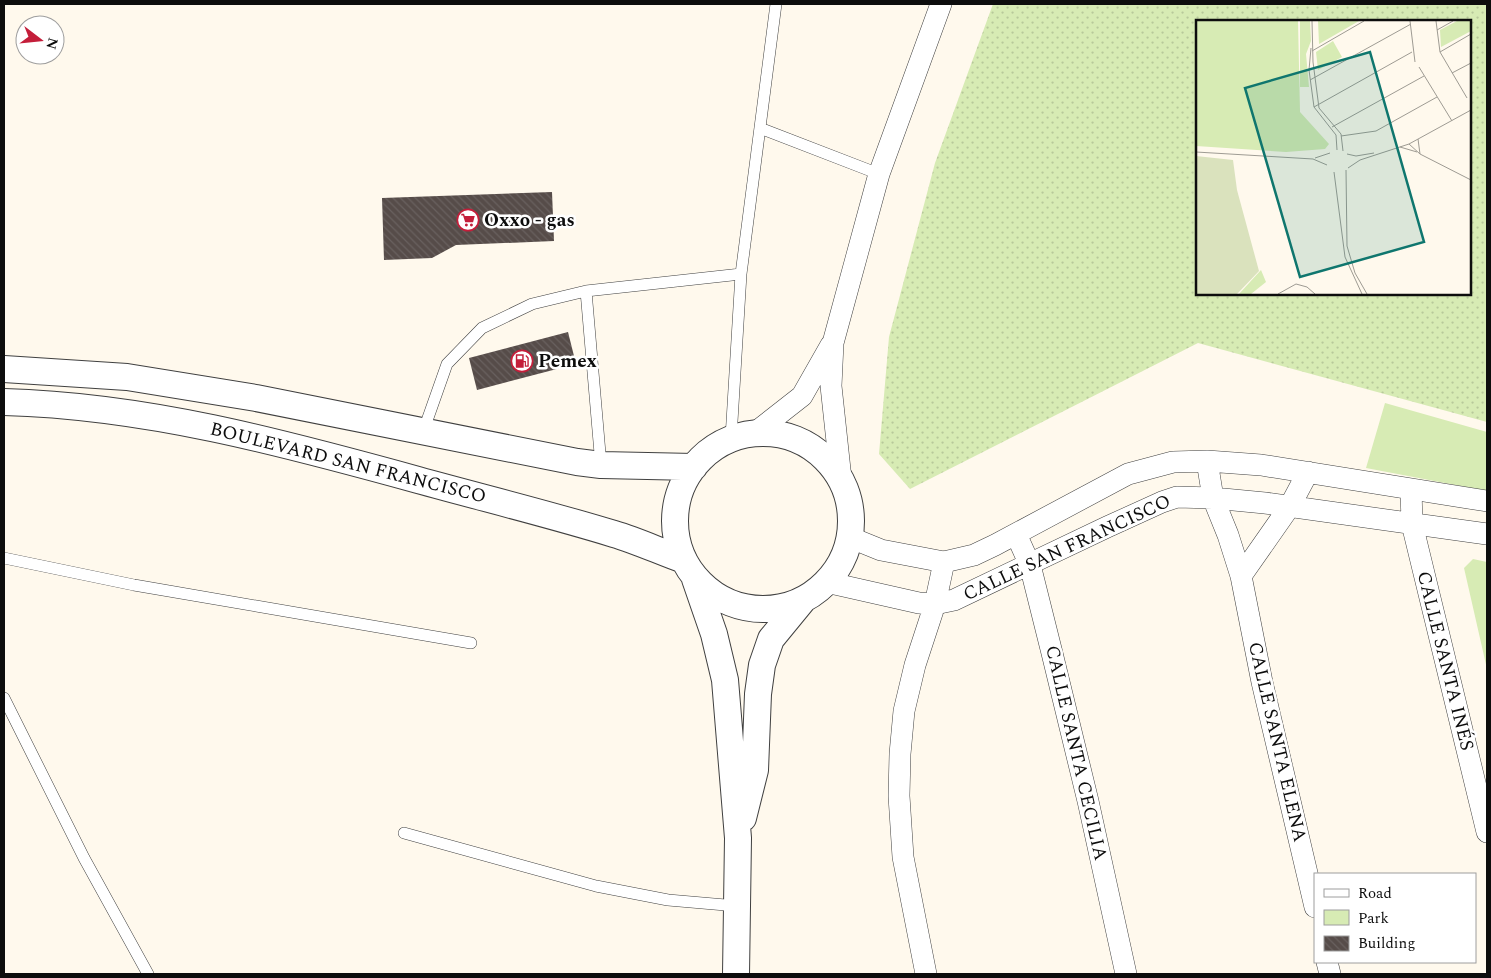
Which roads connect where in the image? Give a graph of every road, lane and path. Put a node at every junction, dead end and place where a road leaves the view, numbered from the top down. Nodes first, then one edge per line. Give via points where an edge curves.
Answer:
1 (776, 4) edge
2 (942, 4) edge
3 (760, 128) junction
4 (879, 174) junction
5 (741, 274) junction
6 (586, 291) junction
7 (833, 343) junction
8 (4, 369) edge
9 (4, 402) edge
10 (423, 432) junction
11 (744, 435) junction
12 (1207, 461) junction
13 (600, 465) junction
14 (694, 466) junction
15 (1308, 472) junction
16 (841, 479) junction
17 (1411, 489) junction
18 (1213, 498) junction
19 (1487, 501) edge
20 (1290, 506) junction
21 (1412, 524) junction
22 (1016, 534) junction
23 (1487, 534) edge
24 (849, 537) junction
25 (4, 558) edge
26 (944, 562) junction
27 (1030, 565) junction
28 (689, 568) junction
29 (1241, 576) junction
30 (826, 582) junction
31 (803, 600) junction
32 (935, 604) junction
33 (471, 643) dead end
34 (4, 698) edge
35 (1487, 832) edge
36 (404, 833) dead end
37 (738, 838) junction
38 (1314, 904) edge
39 (737, 906) junction
40 (148, 974) edge
41 (736, 974) edge
42 (926, 974) edge
43 (1126, 974) edge

1 - 3 lane
2 - 4 street
3 - 4 lane
3 - 5 lane
4 - 7 street
5 - 6 lane
5 - 11 lane
6 - 10 lane via 532,304 482,328 447,364
6 - 13 lane
7 - 11 street via 802,396
7 - 16 street via 831,386
8 - 10 street, BOULEVARD SAN FRANCISCO via 127,377 256,398
9 - 28 street, BOULEVARD SAN FRANCISCO via 124,411 247,434 606,532
10 - 13 street, BOULEVARD SAN FRANCISCO
11 - 14 street via 710,450
11 - 16 street via 782,434 805,443 826,458
12 - 15 street, CALLE SAN FRANCISCO
12 - 18 street, CALLE SANTA ELENA
12 - 22 street, CALLE SAN FRANCISCO via 1172,462 1128,474
13 - 14 street, BOULEVARD SAN FRANCISCO
14 - 28 street via 678,496 675,529
15 - 17 street, CALLE SAN FRANCISCO
15 - 20 street
16 - 24 street via 851,517
17 - 19 street, CALLE SAN FRANCISCO
17 - 21 street, CALLE SANTA INÉS
18 - 20 street, CALLE SAN FRANCISCO
18 - 27 street, CALLE SAN FRANCISCO via 1177,497 1162,502
18 - 29 street, CALLE SANTA ELENA
20 - 21 street, CALLE SAN FRANCISCO
20 - 29 street
21 - 23 street, CALLE SAN FRANCISCO
21 - 35 street, CALLE SANTA INÉS
22 - 26 street, CALLE SAN FRANCISCO via 974,555
22 - 27 street, CALLE SANTA CECILIA
24 - 26 street, CALLE SAN FRANCISCO via 881,550
24 - 30 street via 841,561
25 - 33 lane via 134,585
26 - 32 street
27 - 32 street, CALLE SAN FRANCISCO via 967,595
27 - 43 street, CALLE SANTA CECILIA via 1088,801
28 - 31 street via 716,596 744,607 774,608
28 - 37 street via 714,634 726,680
29 - 38 street, CALLE SANTA ELENA via 1262,682
30 - 31 street
30 - 32 street, CALLE SAN FRANCISCO
31 - 37 street via 771,639 762,665 755,770
32 - 42 street via 904,711 900,754 899,796 904,857
34 - 40 lane via 84,858
36 - 39 lane via 596,886 668,900
37 - 39 street
39 - 41 street

